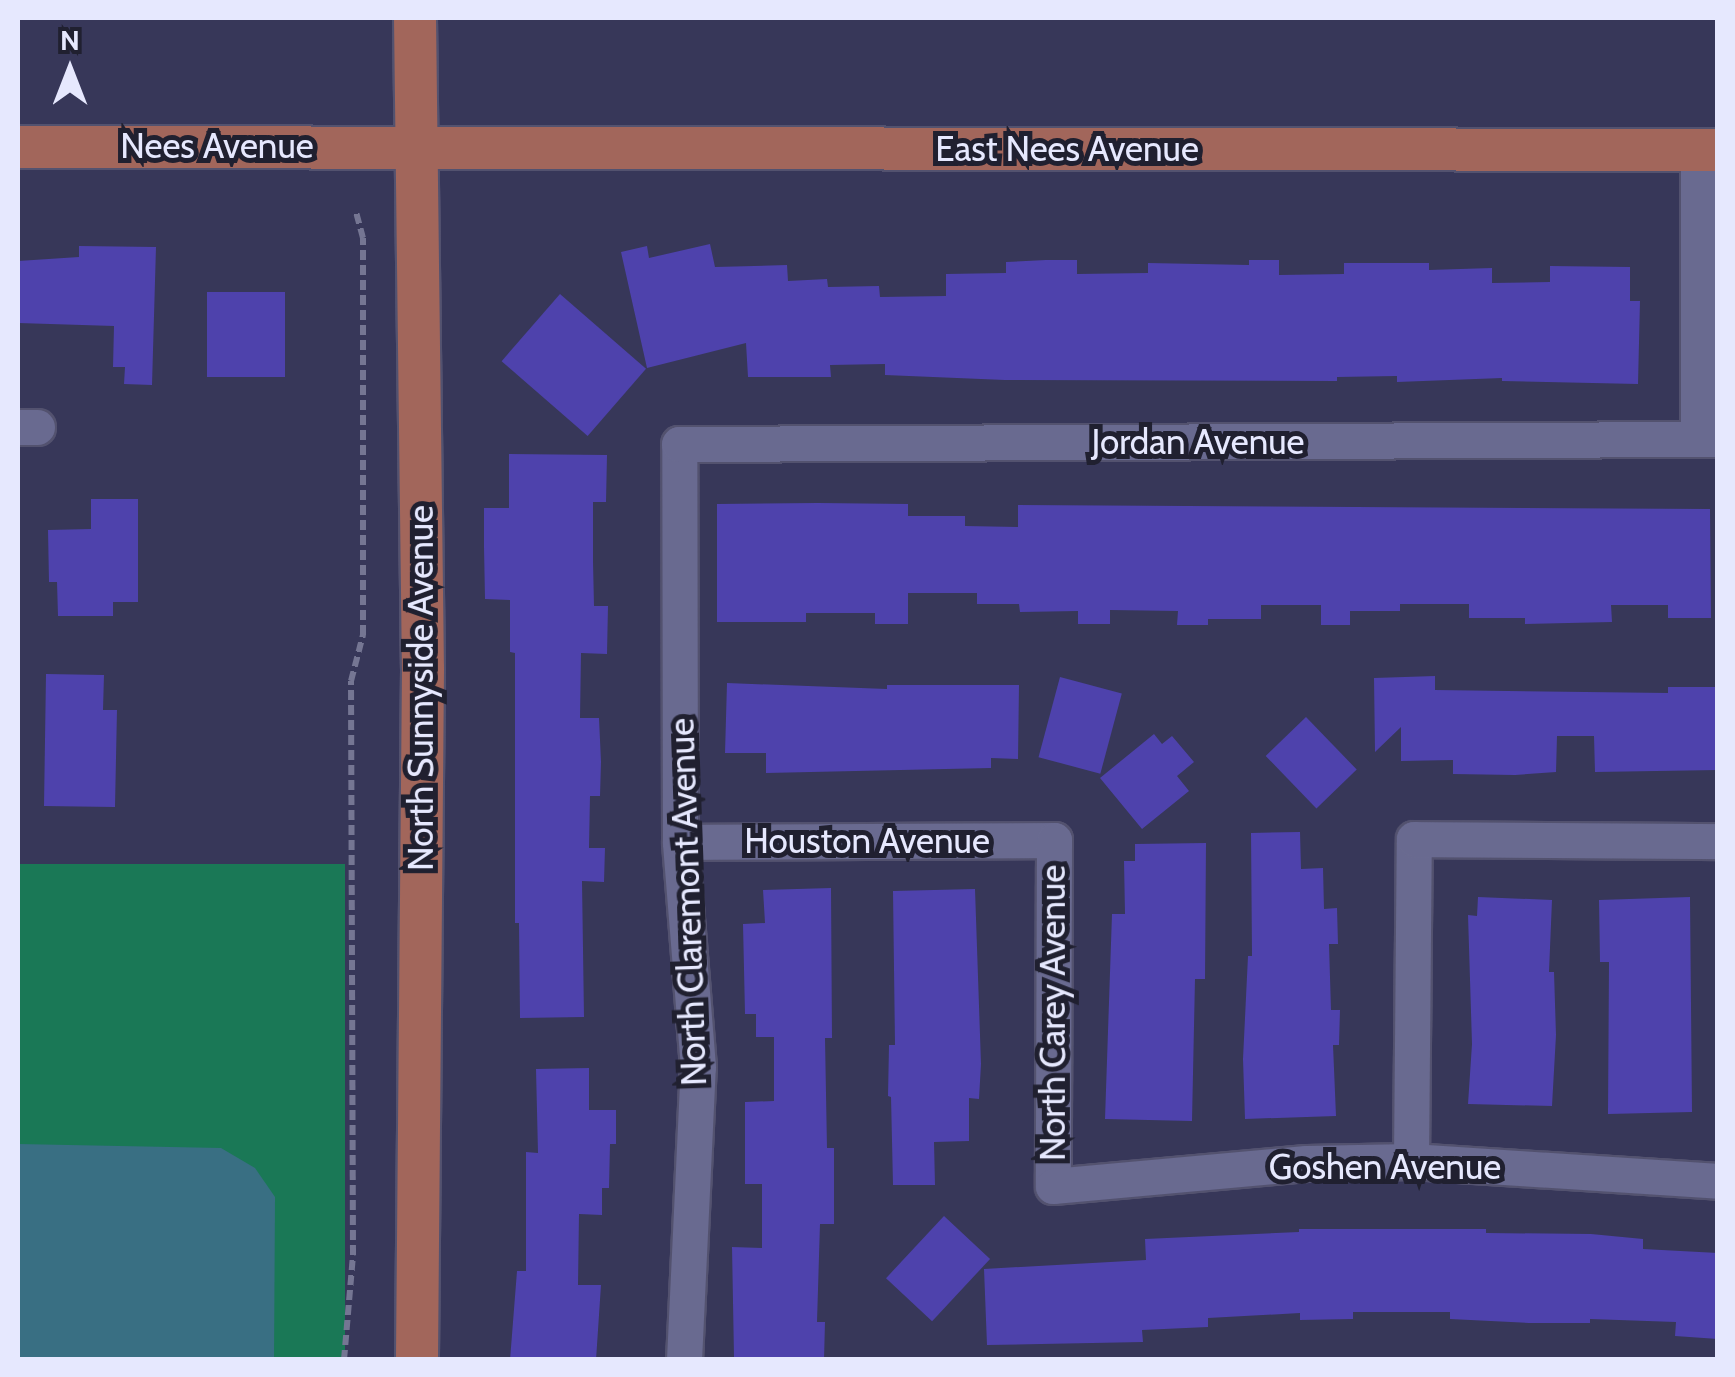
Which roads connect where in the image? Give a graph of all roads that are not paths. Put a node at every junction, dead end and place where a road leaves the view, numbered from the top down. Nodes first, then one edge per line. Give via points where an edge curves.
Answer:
1 (415, 18) edge
2 (417, 146) junction
3 (18, 147) edge
4 (1708, 150) edge
5 (1708, 439) edge
6 (679, 444) joint
7 (1054, 840) joint
8 (1718, 841) edge
9 (680, 842) junction
10 (1411, 1161) junction
11 (1718, 1182) edge
12 (1053, 1186) joint
13 (416, 1360) edge
14 (684, 1360) edge

1 - 2 main road, North Sunnyside Avenue
2 - 3 main road, Nees Avenue
2 - 4 main road, East Nees Avenue
2 - 13 main road, North Sunnyside Avenue via 423,707
4 - 5 street
5 - 6 street, Jordan Avenue
6 - 9 street, North Claremont Avenue
7 - 9 street, Houston Avenue
7 - 12 street, North Carey Avenue
8 - 10 street via 1414,840
9 - 14 street, North Claremont Avenue via 698,1067
10 - 11 street, Goshen Avenue
10 - 12 street, Goshen Avenue via 1306,1163

